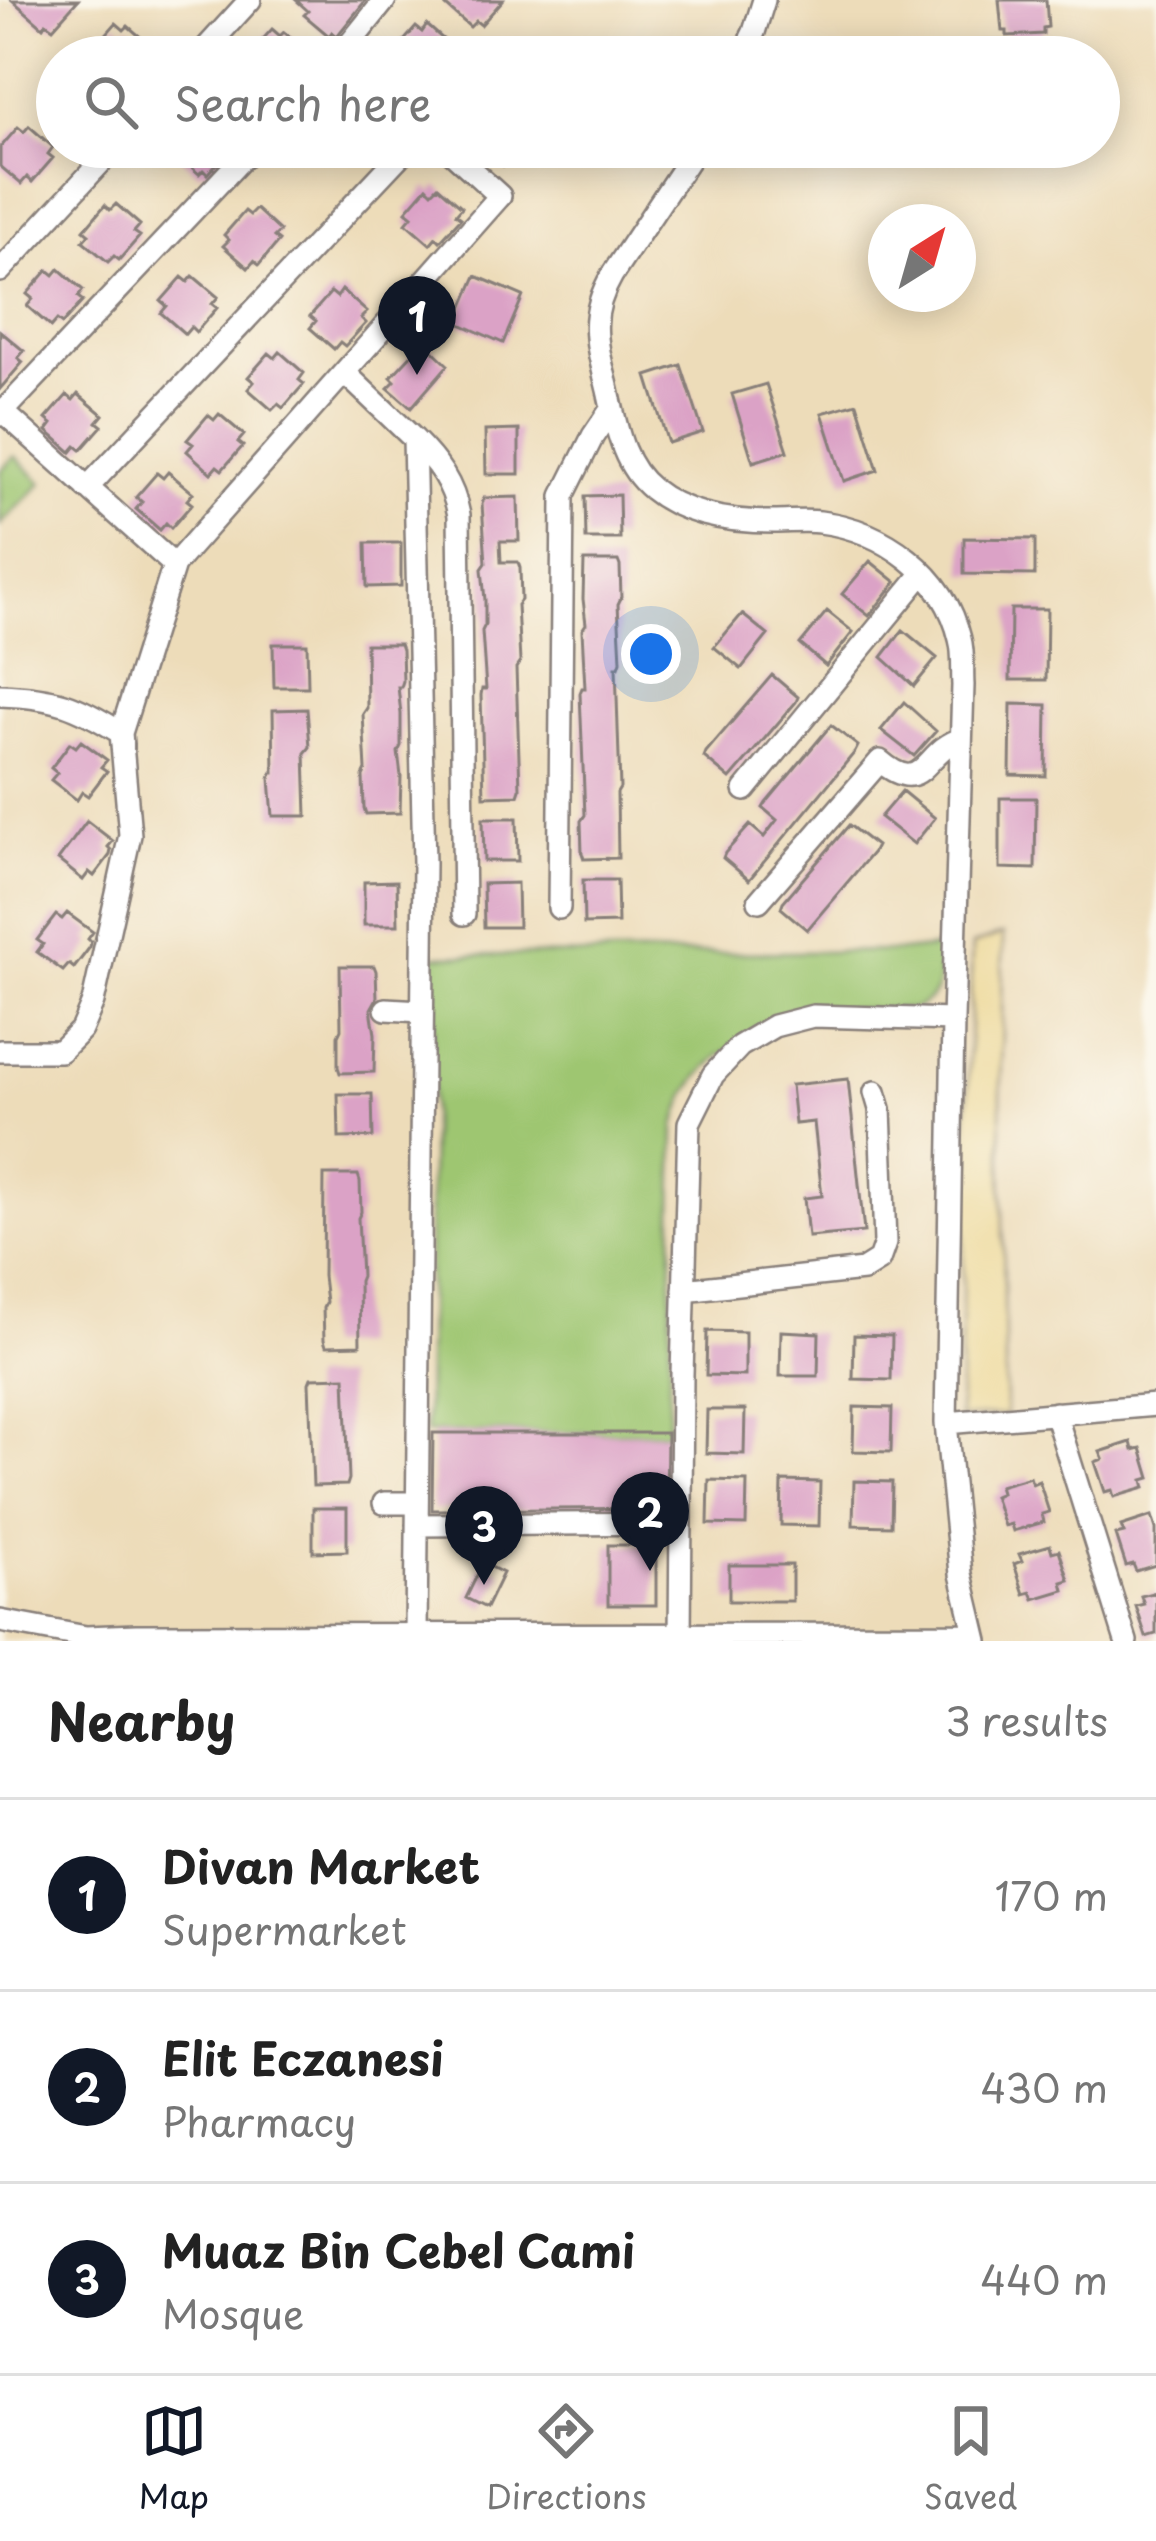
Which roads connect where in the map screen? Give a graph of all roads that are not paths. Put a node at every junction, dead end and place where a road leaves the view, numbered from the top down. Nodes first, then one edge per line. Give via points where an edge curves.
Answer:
1 (250, 0) edge
2 (385, 0) edge
3 (764, 0) edge
4 (217, 36) edge
5 (359, 36) edge
6 (752, 36) edge
7 (96, 168) edge
8 (234, 168) edge
9 (388, 168) edge
10 (469, 168) edge
11 (683, 168) edge
12 (0, 271) edge
13 (345, 373) junction
14 (612, 408) junction
15 (1, 412) edge
16 (414, 439) junction
17 (87, 488) junction
18 (174, 565) junction
19 (923, 573) junction
20 (0, 695) edge
21 (121, 733) junction
22 (961, 739) junction
23 (745, 790) dead end
24 (760, 902) dead end
25 (559, 908) dead end
26 (464, 914) dead end
27 (386, 1010) dead end
28 (422, 1011) junction
29 (952, 1021) junction
30 (0, 1051) edge
31 (875, 1092) dead end
32 (684, 1290) junction
33 (1156, 1405) edge
34 (1054, 1413) junction
35 (946, 1423) junction
36 (384, 1503) dead end
37 (417, 1514) junction
38 (681, 1523) junction
39 (0, 1621) edge
40 (416, 1634) junction
41 (680, 1638) edge
42 (976, 1638) edge
43 (83, 1639) edge
44 (1126, 1641) edge

1 - 4 street
2 - 5 street
3 - 6 street
7 - 12 street
8 - 15 street
9 - 17 street
10 - 13 street via 500,196
11 - 14 street via 596,314
13 - 16 street
13 - 18 street
14 - 19 street via 630,464 680,505 724,520 820,521 868,534
14 - 25 street via 563,496
15 - 17 street
16 - 26 street via 454,492 459,515
16 - 28 street
17 - 18 street
18 - 21 street
19 - 22 street via 945,598 961,640
19 - 23 street
20 - 21 street via 45,697
21 - 30 street via 130,835 93,1002 60,1051
22 - 24 street via 912,775 896,775 880,761
22 - 29 street
27 - 28 street
28 - 37 street
29 - 32 street via 813,1016 740,1046 713,1075 689,1123
29 - 35 street
31 - 32 street via 885,1243 875,1265
32 - 38 street
33 - 34 street
34 - 35 street
34 - 44 street
35 - 42 street via 961,1574
36 - 37 street
37 - 38 street
37 - 40 street
38 - 41 street
39 - 43 street
40 - 41 street
40 - 43 street
41 - 42 street

